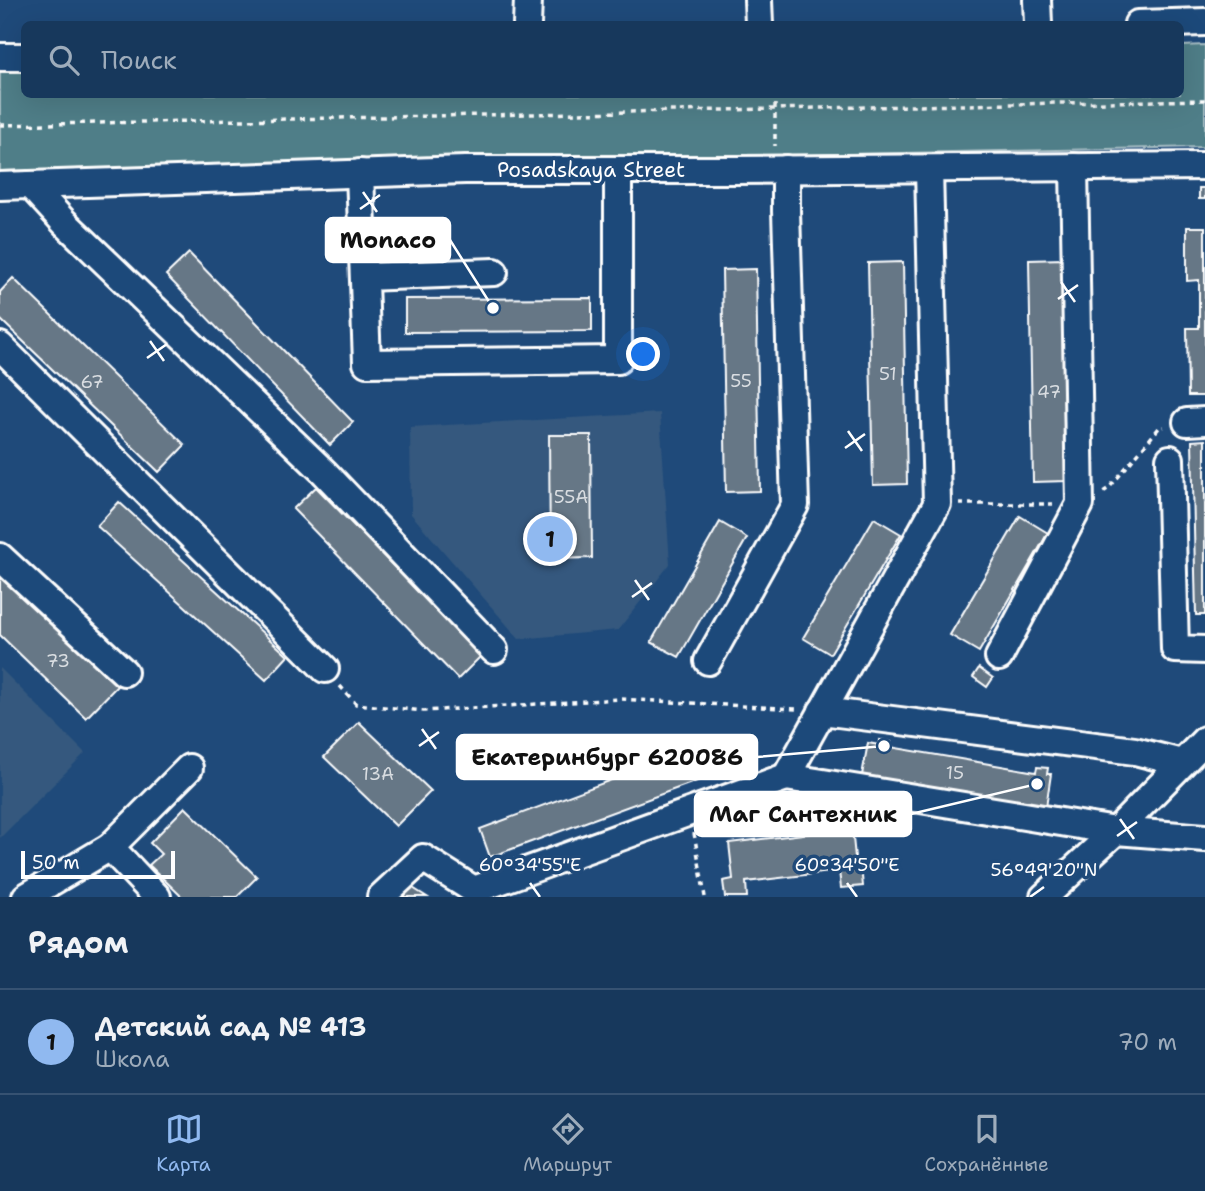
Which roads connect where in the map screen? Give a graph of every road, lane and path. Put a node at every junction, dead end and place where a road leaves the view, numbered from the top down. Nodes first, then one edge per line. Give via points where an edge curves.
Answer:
1 (528, 0) edge
2 (758, 0) edge
3 (1037, 0) edge
4 (527, 21) edge
5 (759, 21) edge
6 (1038, 21) edge
7 (1205, 22) edge
8 (1184, 23) edge
9 (0, 57) edge
10 (21, 57) edge
11 (1205, 100) edge
12 (0, 125) edge
13 (1205, 166) edge
14 (1074, 167) junction
15 (786, 169) junction
16 (929, 169) junction
17 (618, 170) junction
18 (360, 173) junction
19 (30, 185) junction
20 (0, 186) edge
21 (494, 272) dead end
22 (364, 277) junction
23 (0, 346) edge
24 (1196, 421) edge
25 (1170, 459) dead end
26 (937, 504) junction
27 (1080, 504) junction
28 (0, 557) edge
29 (494, 650) dead end
30 (1205, 650) edge
31 (999, 657) dead end
32 (708, 661) dead end
33 (325, 669) joint
34 (124, 672) dead end
35 (822, 711) junction
36 (1205, 740) edge
37 (1182, 763) junction
38 (190, 768) dead end
39 (786, 777) junction
40 (691, 811) junction
41 (1116, 831) junction
42 (1205, 838) edge
43 (110, 847) junction
44 (473, 893) edge
45 (26, 897) edge
46 (157, 897) edge
47 (381, 897) edge
48 (705, 897) edge
49 (1044, 897) edge

1 - 4 street
2 - 5 street
3 - 6 street
7 - 8 street
9 - 10 street
11 - 12 path
13 - 14 street, Posadskaya Street
14 - 16 street, Posadskaya Street
14 - 27 street
15 - 16 street, Posadskaya Street
15 - 17 street, Posadskaya Street
15 - 32 street via 794,505
16 - 26 street
17 - 18 street, Posadskaya Street
17 - 22 street via 618,360 367,363
18 - 19 street, Posadskaya Street
18 - 22 street
19 - 20 street, Posadskaya Street
19 - 29 street via 325,473
21 - 22 street
23 - 33 street
24 - 27 path via 1159,428 1109,488
25 - 30 street via 1175,649
26 - 27 path
26 - 35 street
27 - 31 street
28 - 34 street
33 - 35 path via 356,704 424,711 620,699
35 - 37 street via 1135,751
35 - 39 street
36 - 37 street
37 - 41 street
38 - 43 street
39 - 40 street
39 - 41 street
40 - 44 street
40 - 48 path
41 - 42 street
41 - 49 street
43 - 45 street
43 - 46 street
44 - 47 street via 423,858

